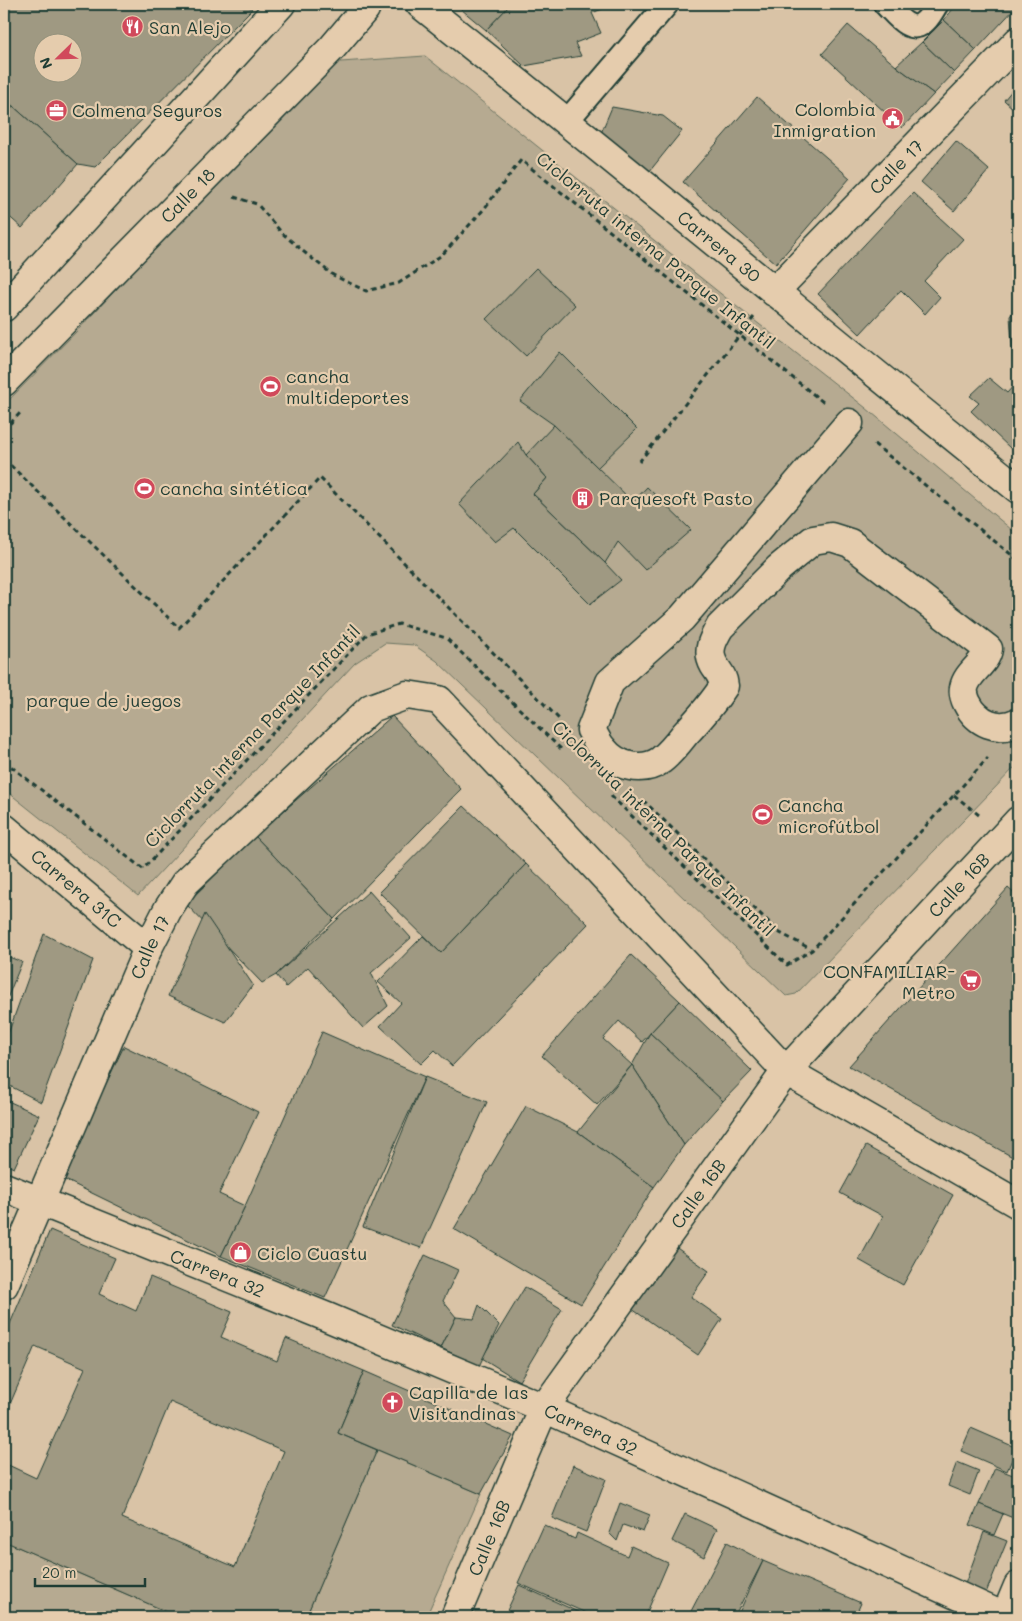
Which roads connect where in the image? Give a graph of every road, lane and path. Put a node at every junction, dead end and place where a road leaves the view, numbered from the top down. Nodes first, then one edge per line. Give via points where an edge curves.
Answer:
1 (281, 4) edge
2 (364, 4) edge
3 (420, 4) edge
4 (667, 4) edge
5 (885, 4) edge
6 (937, 4) edge
7 (1018, 41) edge
8 (566, 121) junction
9 (228, 195) dead end
10 (774, 292) junction
11 (4, 307) edge
12 (740, 336) junction
13 (4, 382) edge
14 (25, 408) dead end
15 (848, 423) junction
16 (4, 430) edge
17 (4, 459) edge
18 (639, 462) dead end
19 (1018, 489) edge
20 (1018, 560) edge
21 (561, 721) dead end
22 (1018, 722) edge
23 (993, 753) dead end
24 (567, 754) dead end
25 (4, 760) edge
26 (610, 795) dead end
27 (638, 796) dead end
28 (1018, 821) edge
29 (4, 828) edge
30 (148, 948) junction
31 (812, 950) junction
32 (786, 1071) junction
33 (4, 1187) edge
34 (39, 1202) junction
35 (1018, 1204) edge
36 (4, 1285) edge
37 (544, 1408) junction
38 (1018, 1586) edge
39 (455, 1617) edge
40 (1005, 1617) edge

1 - 11 street
2 - 13 street, Calle 18 via 365,9 332,48
3 - 8 street, Carrera 30
4 - 8 lane
5 - 6 lane via 906,25 914,27 923,24
7 - 10 street, Calle 17
8 - 10 street, Carrera 30
9 - 12 path, Ciclorruta interna Parque Infantil via 257,204 304,252 333,275 366,291 399,283 442,255 484,209 521,160
10 - 19 street, Carrera 30
12 - 15 path, Ciclorruta interna Parque Infantil
12 - 18 path
14 - 16 path
15 - 20 path, Ciclorruta interna Parque Infantil
15 - 22 street via 682,618 610,682 591,730 602,748 619,763 644,767 663,758 724,686 709,652 720,627 813,540 831,537 850,543 988,648 987,656 964,688 965,699 970,709 986,724 1010,726
17 - 21 path via 179,628 320,478
23 - 31 path
24 - 25 path, Ciclorruta interna Parque Infantil via 446,638 399,624 367,634 143,870
26 - 31 path, Ciclorruta interna Parque Infantil via 788,965
27 - 31 path via 780,933
28 - 32 street, Calle 16B
29 - 30 street, Carrera 31C
30 - 32 street, Calle 17 via 186,883 371,708 407,695 439,700
30 - 34 street, Calle 17
32 - 35 street
32 - 37 street, Calle 16B
33 - 34 street, Carrera 32
34 - 36 street, Calle 17
34 - 37 street, Carrera 32
37 - 39 street, Calle 16B
37 - 40 street, Carrera 32
38 - 40 street

